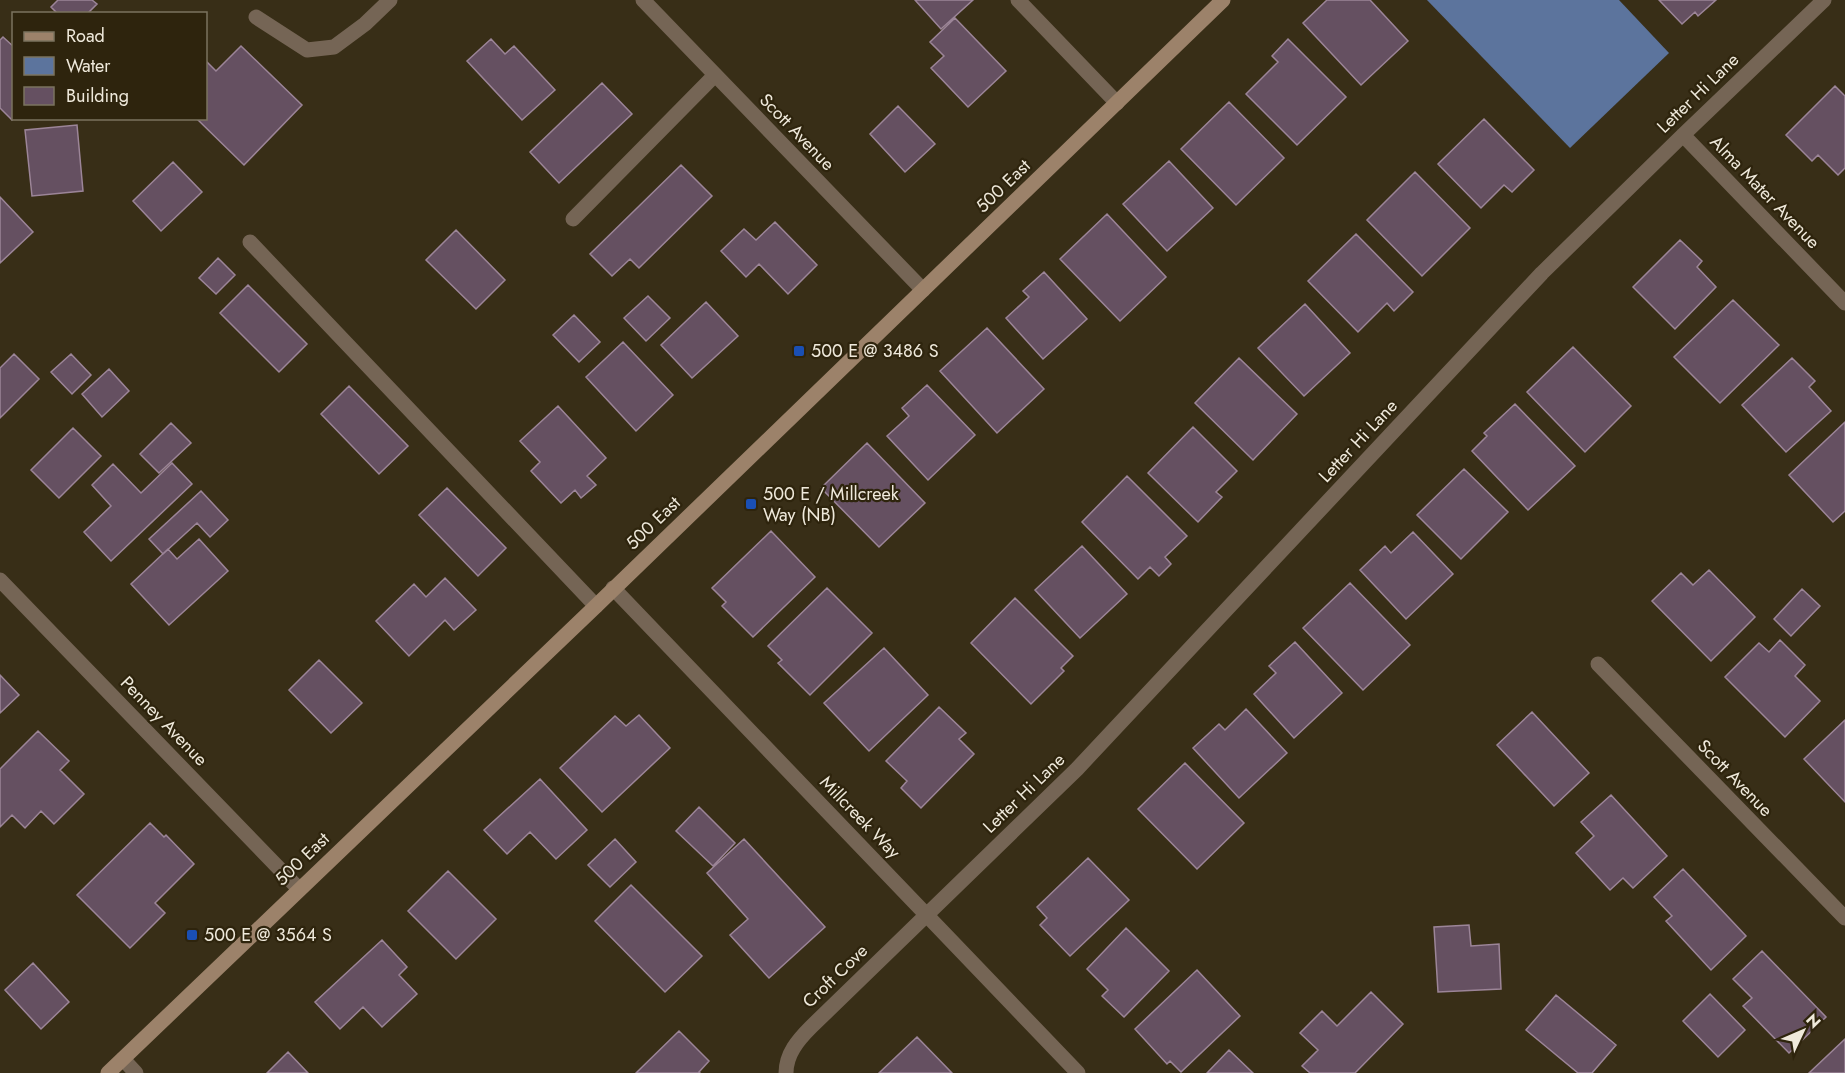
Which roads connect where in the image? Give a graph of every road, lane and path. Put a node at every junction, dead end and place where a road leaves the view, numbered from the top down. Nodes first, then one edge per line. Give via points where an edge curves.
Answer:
1 (390, 0) edge
2 (643, 0) edge
3 (1018, 0) edge
4 (1223, 0) edge
5 (1824, 0) edge
6 (256, 17) dead end
7 (715, 75) junction
8 (1116, 103) junction
9 (1683, 135) junction
10 (573, 219) dead end
11 (250, 242) dead end
12 (923, 290) junction
13 (1845, 303) edge
14 (613, 588) junction
15 (3, 591) edge
16 (596, 606) junction
17 (1598, 664) dead end
18 (299, 889) junction
19 (926, 915) junction
20 (1845, 918) edge
21 (123, 1059) junction
22 (108, 1073) edge
23 (136, 1073) edge
24 (786, 1073) edge
25 (1078, 1073) edge

1 - 6 street via 334,47 307,50
2 - 7 street, Scott Avenue
3 - 8 street
4 - 8 street, 500 East
5 - 9 street, Letter Hi Lane
7 - 10 street
7 - 12 street, Scott Avenue
8 - 12 street, 500 East
9 - 13 street, Alma Mater Avenue
9 - 19 street, Letter Hi Lane via 1542,273 1077,769
11 - 16 street
12 - 14 street, 500 East
14 - 16 street, 500 East
14 - 19 street, Millcreek Way
15 - 18 street, Penney Avenue
16 - 18 street, 500 East
17 - 20 street, Scott Avenue
18 - 21 street, 500 East
19 - 24 street, Croft Cove via 795,1043
19 - 25 street, Millcreek Way
21 - 22 street, 500 East
21 - 23 street

